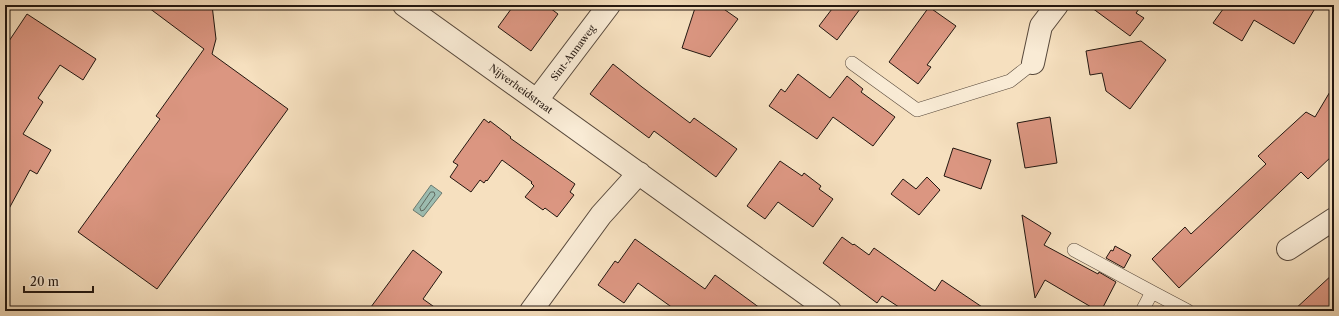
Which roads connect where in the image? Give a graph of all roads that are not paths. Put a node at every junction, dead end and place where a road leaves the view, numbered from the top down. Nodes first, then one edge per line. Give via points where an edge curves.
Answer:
1 (404, 5) edge
2 (608, 5) edge
3 (1057, 5) edge
4 (1033, 63) joint
5 (852, 64) dead end
6 (537, 100) junction
7 (639, 173) junction
8 (1334, 219) edge
9 (1288, 249) dead end
10 (1074, 250) dead end
11 (1152, 292) junction
12 (531, 311) edge
13 (830, 311) edge
14 (1142, 311) edge
15 (1188, 311) edge

1 - 6 street, Nijverheidstraat
2 - 6 street, Sint-Annaweg
3 - 4 street via 1042,26
4 - 5 lane via 1010,81 917,110
6 - 7 street, Nijverheidstraat
7 - 12 street via 601,216
7 - 13 street, Nijverheidstraat
8 - 9 street
10 - 11 lane
11 - 14 lane
11 - 15 lane

